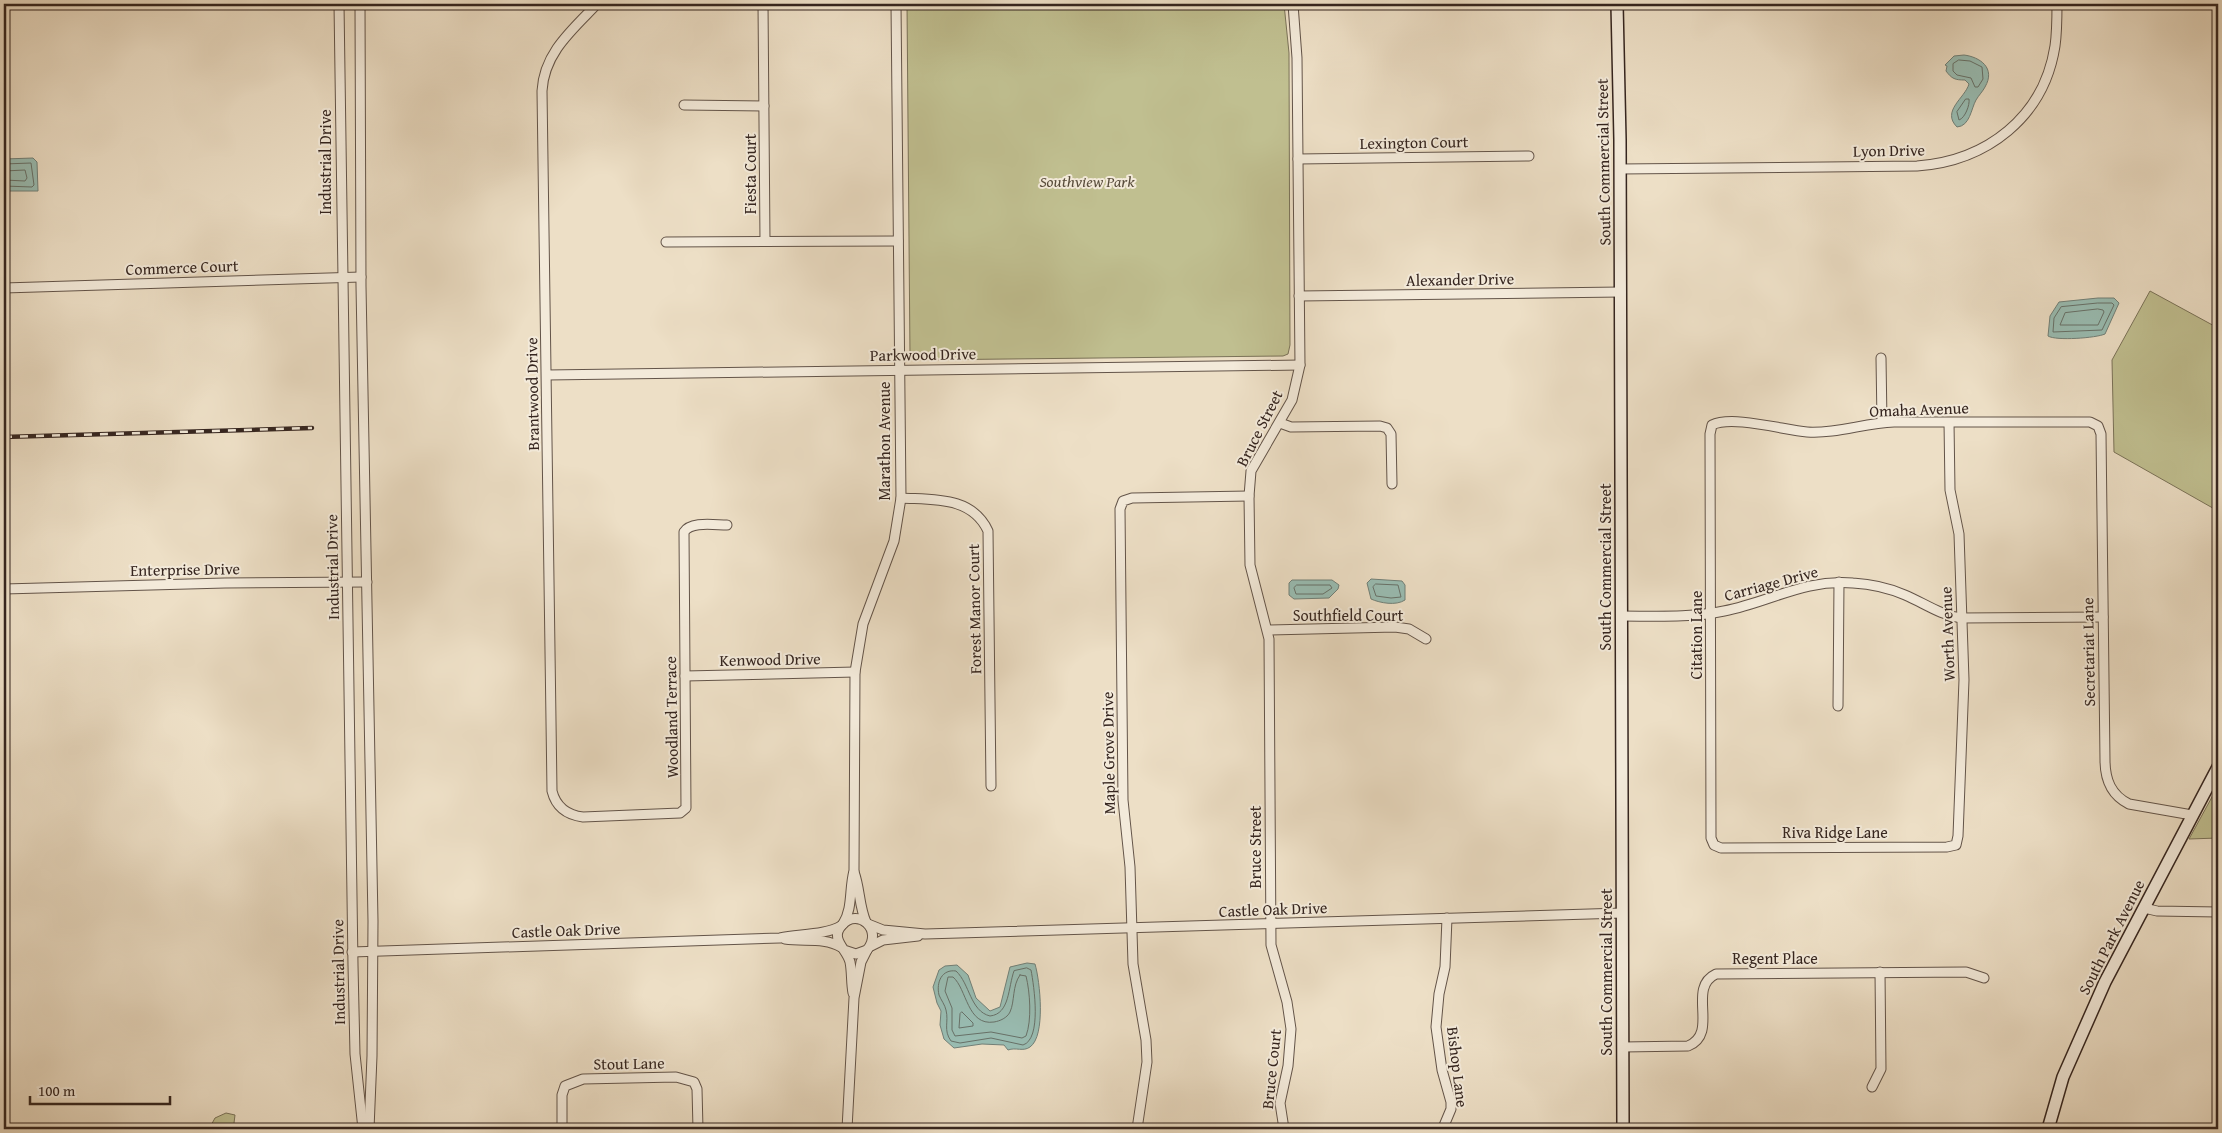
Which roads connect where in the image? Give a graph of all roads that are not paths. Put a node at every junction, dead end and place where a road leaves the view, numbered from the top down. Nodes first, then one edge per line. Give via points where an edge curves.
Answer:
1 (339, 4) edge
2 (360, 4) edge
3 (597, 4) edge
4 (763, 4) edge
5 (896, 4) edge
6 (1293, 4) edge
7 (1617, 4) edge
8 (2056, 4) edge
9 (684, 106) dead end
10 (764, 106) junction
11 (1530, 156) dead end
12 (1298, 159) junction
13 (1620, 168) junction
14 (765, 241) junction
15 (898, 241) junction
16 (666, 242) dead end
17 (361, 277) junction
18 (342, 278) junction
19 (4, 288) edge
20 (1621, 292) junction
21 (1299, 296) junction
22 (1881, 358) dead end
23 (1300, 365) junction
24 (899, 370) junction
25 (546, 375) junction
26 (1882, 422) junction
27 (1949, 422) junction
28 (1280, 423) junction
29 (1712, 425) joint
30 (2098, 426) joint
31 (1392, 484) dead end
32 (1249, 496) junction
33 (901, 498) junction
34 (726, 525) dead end
35 (347, 582) junction
36 (366, 582) junction
37 (1839, 582) junction
38 (4, 589) edge
39 (1711, 614) junction
40 (1621, 616) junction
41 (2103, 617) junction
42 (1961, 618) junction
43 (1268, 630) junction
44 (1426, 639) dead end
45 (855, 672) junction
46 (685, 676) junction
47 (1838, 706) dead end
48 (2218, 767) edge
49 (991, 786) dead end
50 (556, 801) joint
51 (2192, 815) junction
52 (1714, 845) joint
53 (1956, 845) joint
54 (854, 872) junction
55 (2144, 908) junction
56 (2218, 912) edge
57 (1622, 913) junction
58 (1447, 918) junction
59 (867, 923) junction
60 (1270, 924) junction
61 (842, 925) junction
62 (1131, 928) junction
63 (926, 934) junction
64 (780, 938) junction
65 (842, 948) junction
66 (869, 948) junction
67 (373, 951) junction
68 (352, 952) junction
69 (1880, 972) junction
70 (1984, 978) dead end
71 (854, 998) junction
72 (1623, 1047) junction
73 (1872, 1087) dead end
74 (1443, 1128) edge
75 (363, 1129) edge
76 (369, 1129) edge
77 (562, 1129) edge
78 (698, 1129) edge
79 (846, 1129) edge
80 (1137, 1129) edge
81 (1284, 1129) edge
82 (1623, 1129) edge
83 (2048, 1129) edge

1 - 18 street, Industrial Drive
2 - 17 street, Industrial Drive
3 - 25 street, Brantwood Drive via 553,52 543,80
4 - 10 street, Fiesta Court
5 - 15 street, Marathon Avenue
6 - 12 street, Bruce Street
7 - 13 main road, South Commercial Street
8 - 13 street, Lyon Drive via 2057,31 2052,60 2035,100 2000,138 1961,158 1917,166
9 - 10 street
10 - 14 street, Fiesta Court
11 - 12 street, Lexington Court
12 - 21 street, Bruce Street
13 - 20 main road, South Commercial Street
14 - 15 street
14 - 16 street
15 - 24 street, Marathon Avenue
17 - 18 street, Commerce Court
17 - 36 street, Industrial Drive
18 - 19 street, Commerce Court
18 - 35 street, Industrial Drive
20 - 21 street, Alexander Drive
20 - 40 main road, South Commercial Street
21 - 23 street, Bruce Street
22 - 26 street
23 - 24 street, Parkwood Drive
23 - 28 street, Bruce Street via 1292,400
24 - 25 street, Parkwood Drive
24 - 33 street, Marathon Avenue
25 - 50 street, Brantwood Drive via 552,791
26 - 27 street, Omaha Avenue
26 - 29 street, Omaha Avenue via 1830,432 1790,430 1758,423
27 - 30 street, Omaha Avenue via 2090,422
27 - 42 street, Worth Avenue via 1950,490 1959,534
28 - 31 street via 1291,427 1387,428 1391,434
28 - 32 street, Bruce Street via 1252,472
29 - 39 street, Citation Lane
30 - 41 street, Secretariat Lane via 2101,434
32 - 43 street, Bruce Street via 1250,565
32 - 62 street, Maple Grove Drive via 1132,498 1121,504 1123,800 1130,867
33 - 45 street, Marathon Avenue via 894,541 863,624
33 - 49 street, Forest Manor Court via 965,506 979,516 988,530
34 - 46 street, Woodland Terrace via 694,526 684,532
35 - 36 street, Enterprise Drive
35 - 38 street, Enterprise Drive
35 - 68 street, Industrial Drive
36 - 67 street, Industrial Drive
37 - 39 street, Carriage Drive via 1804,586
37 - 42 street, Carriage Drive via 1889,589 1948,616
37 - 47 street
39 - 40 street, Carriage Drive
39 - 52 street, Citation Lane via 1711,838
40 - 57 main road, South Commercial Street
41 - 42 street, Carriage Drive
41 - 51 street, Secretariat Lane via 2108,782 2120,800 2129,804
42 - 53 street, Worth Avenue via 1964,705
43 - 44 street, Southfield Court via 1395,627 1409,629
43 - 60 street, Bruce Street
45 - 46 street, Kenwood Drive
45 - 54 street, Marathon Avenue
46 - 50 street, Woodland Terrace via 688,802 684,811 583,817 568,813
48 - 51 main road, South Park Avenue
51 - 55 main road, South Park Avenue
52 - 53 street, Riva Ridge Lane via 1721,848
54 - 59 street, Marathon Avenue via 859,884 861,910
54 - 61 street, Marathon Avenue via 849,910
55 - 56 street
55 - 83 main road, South Park Avenue via 2081,1034 2063,1077
57 - 58 street, Castle Oak Drive
57 - 72 main road, South Commercial Street
58 - 60 street, Castle Oak Drive
58 - 74 street, Bishop Lane via 1445,967 1436,1027 1451,1109
59 - 61 street via 854,919
59 - 63 street, Castle Oak Drive via 883,930
59 - 66 street via 873,935
60 - 62 street, Castle Oak Drive
60 - 81 street, Bruce Court via 1272,953 1284,989 1291,1029 1280,1103
61 - 64 street, Castle Oak Drive via 827,932
61 - 65 street via 838,936
62 - 63 street, Castle Oak Drive
62 - 80 street, Maple Grove Drive via 1134,973 1146,1040 1145,1082
63 - 66 street, Castle Oak Drive via 883,940
64 - 65 street, Castle Oak Drive via 826,941
64 - 67 street, Castle Oak Drive
65 - 66 street via 856,954
65 - 71 street via 850,963
66 - 71 street via 861,962
67 - 68 street, Castle Oak Drive
67 - 76 street, Industrial Drive
68 - 75 street, Industrial Drive via 354,1054
69 - 70 street, Regent Place via 1966,972
69 - 72 street, Regent Place via 1716,974 1703,987 1702,1034 1694,1044
69 - 73 street via 1881,1068
71 - 79 street
72 - 82 main road, South Commercial Street
77 - 78 street, Stout Lane via 565,1086 583,1079 676,1077 694,1082 697,1089

